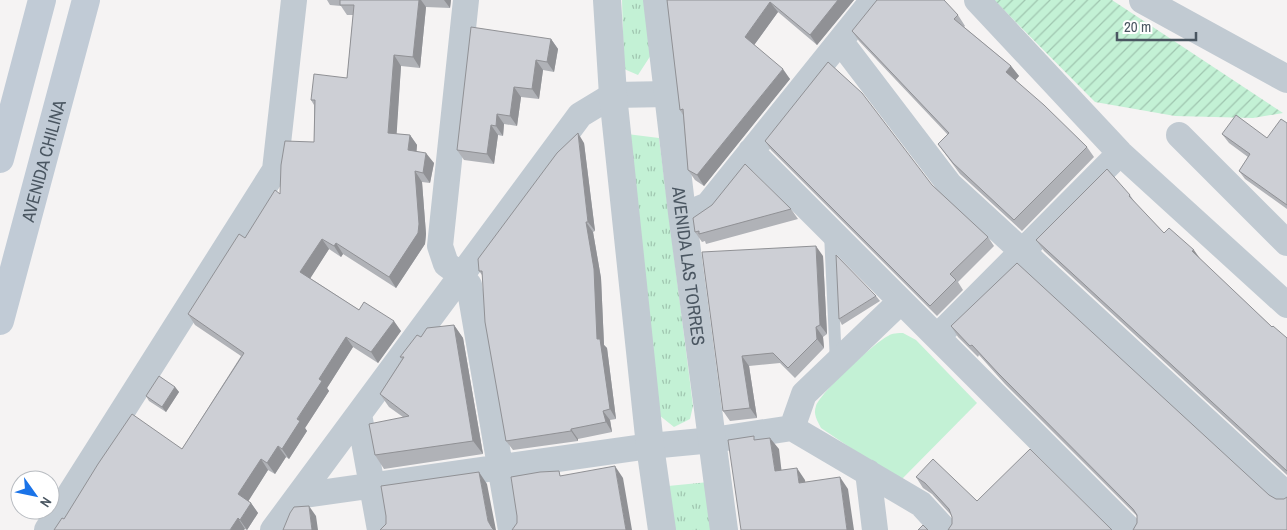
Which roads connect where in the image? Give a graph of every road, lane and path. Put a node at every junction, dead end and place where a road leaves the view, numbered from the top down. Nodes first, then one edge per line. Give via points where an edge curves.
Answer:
1 (22, 0) edge
2 (42, 0) edge
3 (86, 0) edge
4 (294, 0) edge
5 (466, 0) edge
6 (607, 0) edge
7 (657, 0) edge
8 (873, 0) edge
9 (976, 0) edge
10 (1143, 0) edge
11 (840, 41) junction
12 (1287, 79) edge
13 (669, 94) junction
14 (613, 95) junction
15 (1179, 135) dead end
16 (0, 137) edge
17 (751, 151) junction
18 (1120, 154) junction
19 (0, 158) edge
20 (682, 213) junction
21 (830, 230) junction
22 (1287, 243) edge
23 (1023, 251) junction
24 (461, 275) junction
25 (901, 301) junction
26 (1287, 305) edge
27 (0, 321) edge
28 (937, 337) junction
29 (836, 363) junction
30 (359, 414) junction
31 (792, 428) junction
32 (713, 440) junction
33 (650, 446) junction
34 (500, 468) junction
35 (868, 472) junction
36 (373, 486) junction
37 (1287, 495) edge
38 (298, 496) junction
39 (47, 530) edge
40 (273, 530) edge
41 (380, 530) edge
42 (511, 530) edge
43 (662, 530) edge
44 (724, 530) edge
45 (875, 530) edge
46 (945, 530) edge
47 (1130, 530) edge

1 - 16 main road
2 - 19 main road
3 - 27 main road, AVENIDA CHILINA
4 - 39 street via 274,170
5 - 24 street via 440,246 446,264
6 - 14 street
7 - 13 street, AVENIDA LAS TORRES
8 - 11 street
9 - 18 street
10 - 12 street
11 - 17 street
11 - 23 street via 948,184
13 - 14 street
13 - 20 street, AVENIDA LAS TORRES
14 - 24 street via 580,115
14 - 33 street
15 - 22 street
17 - 20 street via 708,205
17 - 21 street
18 - 23 street
18 - 26 street
20 - 32 street, AVENIDA LAS TORRES
21 - 25 street
21 - 29 lane
23 - 28 street
23 - 37 street
24 - 30 street
24 - 34 street via 469,285
25 - 28 street
25 - 29 street
28 - 47 street
29 - 31 street via 804,394
30 - 36 street
30 - 38 street
31 - 32 street
31 - 35 street
32 - 33 street
32 - 44 street, AVENIDA LAS TORRES
33 - 34 street
33 - 43 street
34 - 36 street
34 - 42 street
35 - 45 street
35 - 46 street via 920,504
36 - 38 street
36 - 41 street
38 - 40 street

